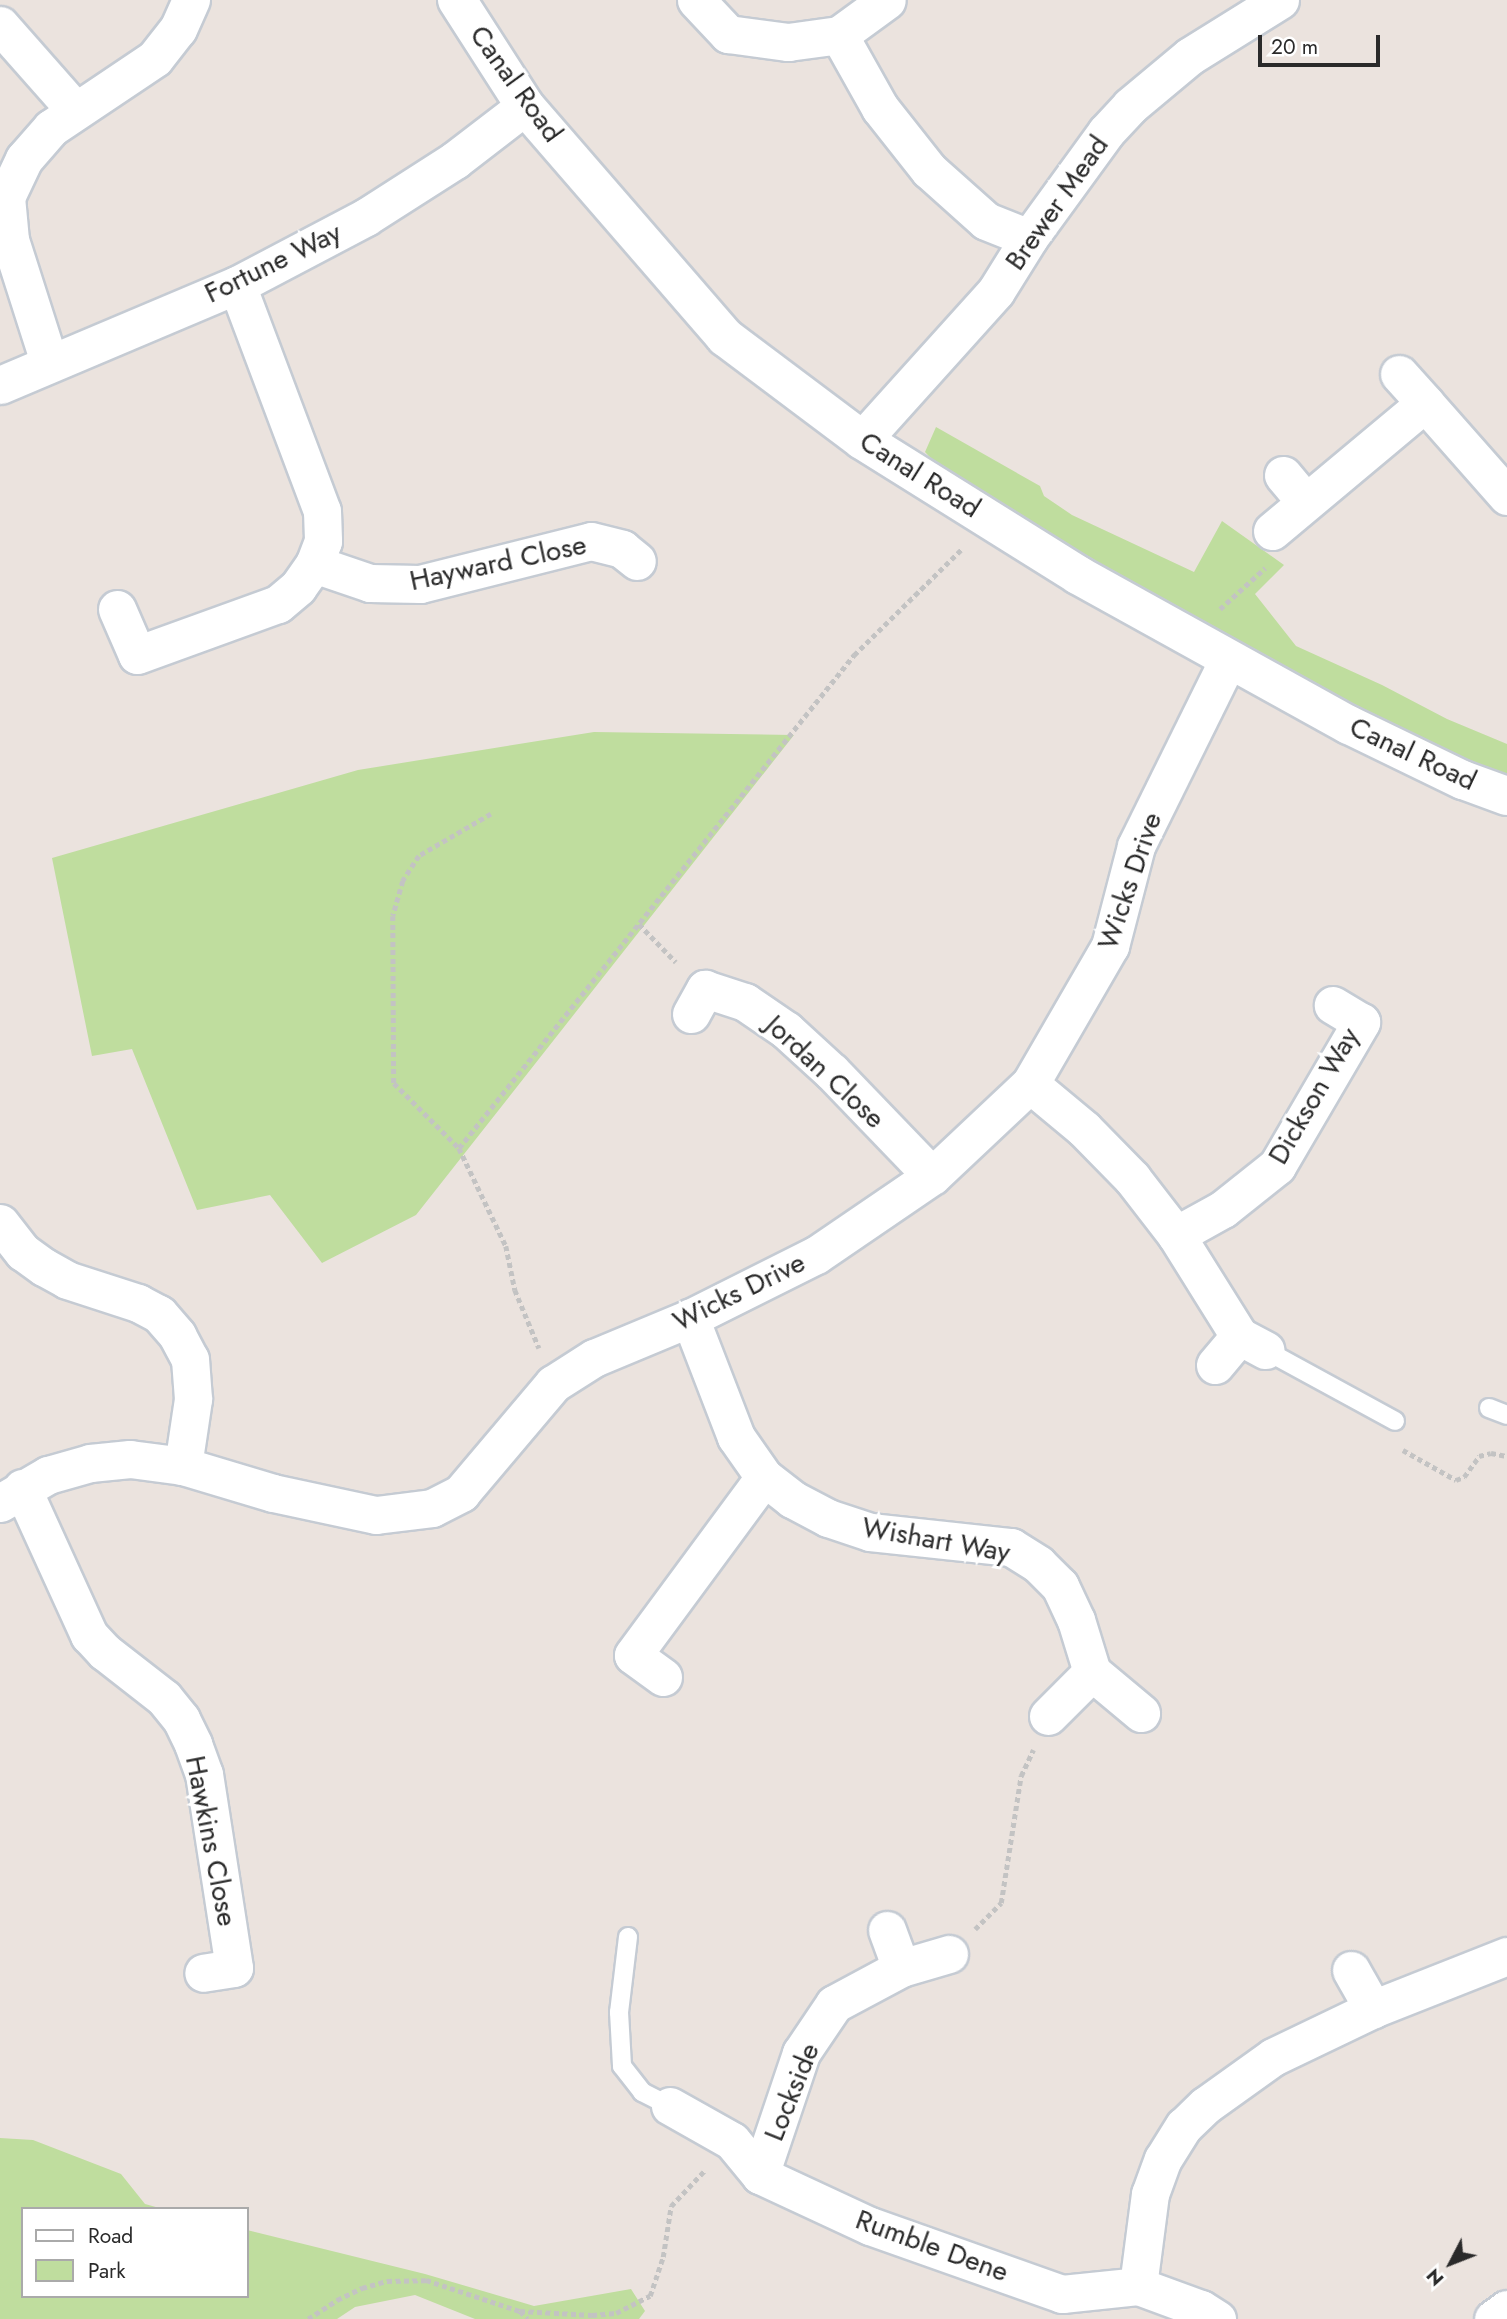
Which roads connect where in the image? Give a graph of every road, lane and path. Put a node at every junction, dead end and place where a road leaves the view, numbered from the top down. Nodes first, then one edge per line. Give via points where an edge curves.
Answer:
1 (191, 0) edge
2 (457, 0) edge
3 (696, 0) edge
4 (887, 0) edge
5 (1280, 0) edge
6 (0, 25) edge
7 (839, 35) junction
8 (525, 106) junction
9 (75, 110) junction
10 (1029, 238) junction
11 (237, 285) junction
12 (49, 362) junction
13 (1399, 374) dead end
14 (0, 385) edge
15 (1425, 403) junction
16 (862, 440) junction
17 (1283, 475) dead end
18 (1507, 496) edge
19 (1306, 502) junction
20 (991, 520) junction
21 (1272, 531) joint
22 (637, 562) dead end
23 (314, 564) junction
24 (117, 609) dead end
25 (1189, 638) junction
26 (1228, 660) junction
27 (1507, 796) edge
28 (491, 814) dead end
29 (639, 924) junction
30 (693, 990) joint
31 (1333, 1005) dead end
32 (1030, 1084) junction
33 (459, 1148) junction
34 (932, 1176) junction
35 (0, 1223) edge
36 (1176, 1235) junction
37 (690, 1318) junction
38 (1252, 1343) junction
39 (1215, 1365) dead end
40 (553, 1384) junction
41 (1489, 1408) dead end
42 (1507, 1415) edge
43 (1395, 1421) dead end
44 (183, 1466) junction
45 (764, 1477) junction
46 (11, 1495) edge
47 (1093, 1672) junction
48 (663, 1677) dead end
49 (1141, 1713) dead end
50 (1048, 1716) joint
51 (887, 1930) dead end
52 (628, 1937) dead end
53 (949, 1954) joint
54 (1507, 1956) edge
55 (901, 1968) junction
56 (1351, 1970) dead end
57 (203, 1973) dead end
58 (1373, 2009) junction
59 (670, 2106) joint
60 (732, 2140) junction
61 (760, 2175) junction
62 (1138, 2286) junction
63 (1060, 2306) edge
64 (1507, 2309) edge
65 (520, 2311) junction
66 (308, 2319) edge
67 (528, 2319) edge
68 (1217, 2319) edge
69 (1493, 2319) edge

1 - 9 street via 178,29 155,58
2 - 8 street, Canal Road
3 - 7 street via 728,34 788,42
4 - 7 street
5 - 10 street, Brewer Mead via 1190,56 1130,106
6 - 9 street
7 - 10 street via 880,108 929,170 986,221
8 - 11 street, Fortune Way via 455,160 366,217
8 - 16 street, Canal Road via 725,337
9 - 12 street via 51,128 24,159 6,197 10,240
10 - 16 street, Brewer Mead via 996,291
11 - 12 street, Fortune Way
11 - 23 street via 322,511 323,541
12 - 14 street, Fortune Way
13 - 15 street
15 - 18 street
15 - 19 street
16 - 20 street, Canal Road
17 - 19 street
19 - 21 street
20 - 25 street, Canal Road
20 - 29 path via 854,655
21 - 25 path via 1272,562
22 - 23 street, Hayward Close via 622,549 591,541 420,584 370,583
23 - 24 street via 278,604 136,655
25 - 26 street, Canal Road
26 - 27 street, Canal Road via 1349,725
26 - 32 street, Wicks Drive via 1136,846 1110,946
28 - 33 path via 419,856 403,881 393,916 394,1083
29 - 30 path
29 - 33 path
30 - 34 street, Jordan Close via 745,1002 786,1030
31 - 36 street, Dickson Way via 1361,1022 1277,1166 1223,1209
32 - 34 street, Wicks Drive
32 - 36 street via 1084,1129 1132,1178
33 - 40 path via 506,1246 515,1290
34 - 37 street, Wicks Drive via 816,1255
35 - 44 street via 23,1252 44,1267 67,1280 138,1303 159,1314 177,1335 190,1359 194,1399
36 - 38 street
37 - 40 street, Wicks Drive via 594,1358
37 - 45 street, Wishart Way via 736,1437
38 - 39 street
38 - 43 lane
40 - 44 street, Wicks Drive via 461,1493 432,1508 376,1515 273,1493
41 - 42 lane
44 - 46 street, Wicks Drive via 130,1459 90,1463 48,1475
45 - 47 street, Wishart Way via 828,1518 870,1532 1011,1547 1038,1564 1060,1586
45 - 48 street via 633,1655
46 - 57 street, Hawkins Close via 89,1635 164,1698 181,1719 197,1754 234,1968
47 - 49 street
47 - 50 street
50 - 53 path via 1021,1776 1001,1903
51 - 55 street
52 - 59 lane via 619,2012 622,2066 642,2092
53 - 55 street, Lockside
54 - 58 street
55 - 61 street, Lockside via 834,2004 801,2053
56 - 58 street
58 - 62 street via 1273,2057 1184,2126 1163,2159 1150,2194
59 - 60 street, Rumble Dene
60 - 61 street, Rumble Dene
60 - 65 path via 671,2206 663,2257 650,2295 617,2313
61 - 63 street, Rumble Dene
62 - 63 street, Rumble Dene
62 - 68 street, Rumble Dene
64 - 69 street
65 - 66 path via 426,2280 387,2281 337,2300
65 - 67 path

